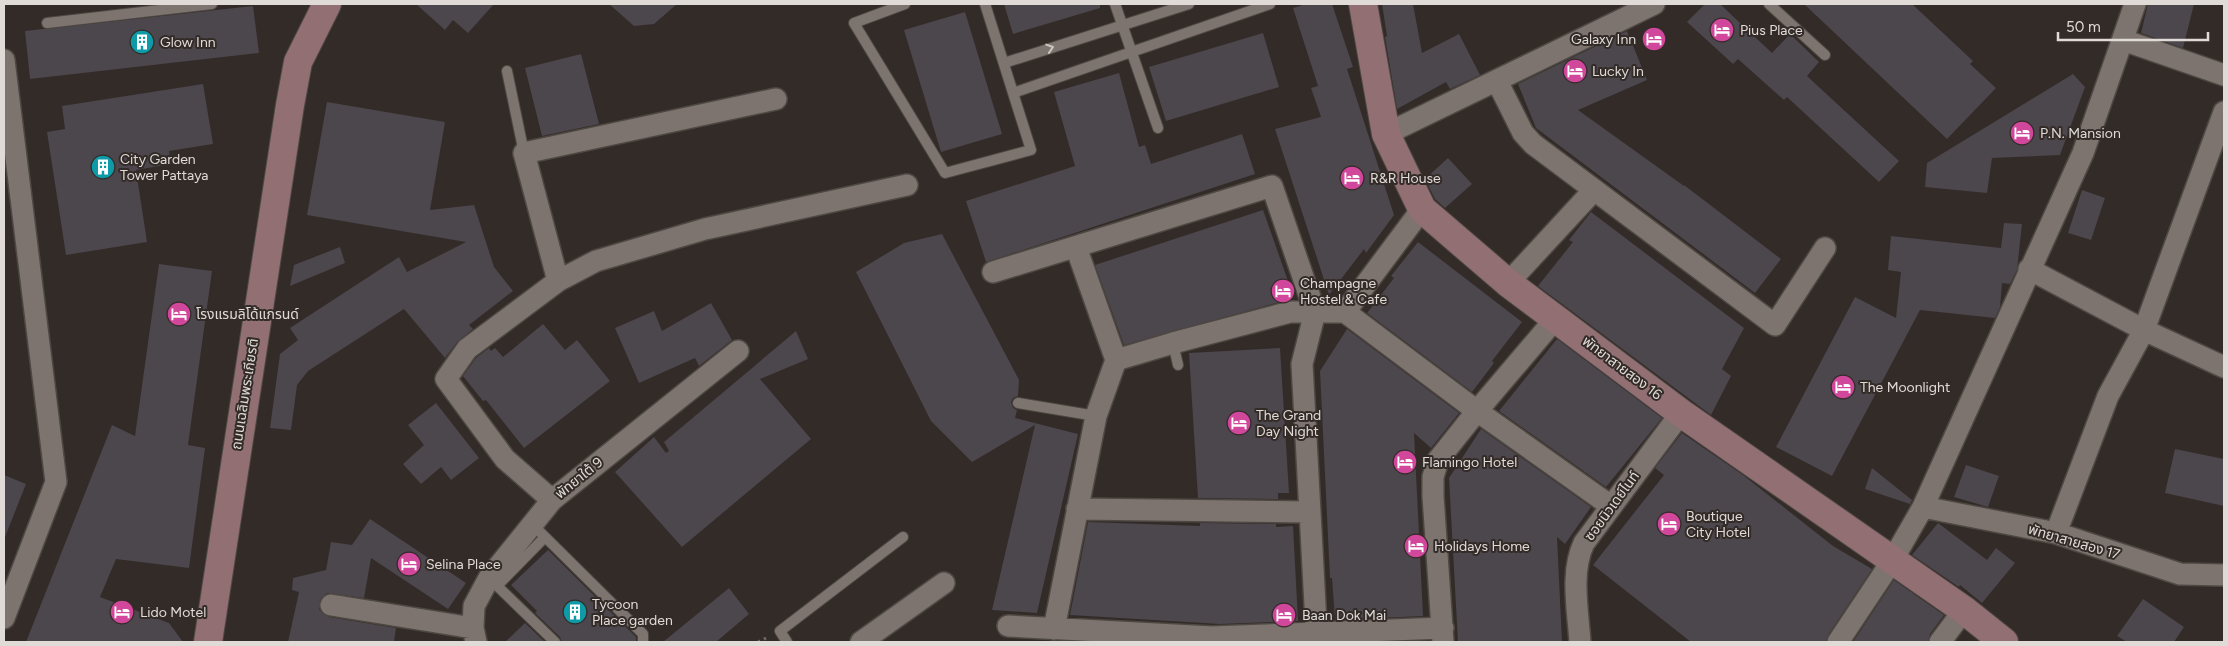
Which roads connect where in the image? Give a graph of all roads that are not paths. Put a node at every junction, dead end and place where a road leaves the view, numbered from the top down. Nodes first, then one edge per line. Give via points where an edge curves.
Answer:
1 (212, 4) edge
2 (327, 4) edge
3 (905, 4) edge
4 (985, 4) edge
5 (1115, 4) edge
6 (1189, 4) edge
7 (1270, 4) edge
8 (1363, 4) edge
9 (1654, 4) edge
10 (1769, 4) edge
11 (2135, 4) edge
12 (47, 23) dead end
13 (1122, 25) junction
14 (2123, 40) junction
15 (1131, 52) junction
16 (1825, 55) dead end
17 (4, 61) edge
18 (1004, 63) junction
19 (507, 71) dead end
20 (2224, 74) edge
21 (1497, 81) junction
22 (1013, 93) junction
23 (776, 99) dead end
24 (2224, 112) edge
25 (1158, 128) dead end
26 (1386, 134) junction
27 (524, 153) junction
28 (907, 184) dead end
29 (1594, 190) junction
30 (12, 191) edge
31 (1422, 209) junction
32 (1076, 247) junction
33 (1825, 248) dead end
34 (2030, 269) junction
35 (993, 272) dead end
36 (558, 281) junction
37 (1508, 282) junction
38 (1315, 312) junction
39 (1345, 312) junction
40 (1556, 318) junction
41 (2144, 330) junction
42 (1173, 343) junction
43 (738, 351) dead end
44 (1116, 360) junction
45 (1178, 365) dead end
46 (2224, 367) edge
47 (1018, 403) dead end
48 (1477, 411) junction
49 (1681, 413) junction
50 (1096, 416) junction
51 (552, 500) junction
52 (1611, 506) junction
53 (1923, 507) junction
54 (1077, 509) junction
55 (1309, 512) junction
56 (539, 530) junction
57 (2056, 534) junction
58 (903, 537) dead end
59 (1892, 561) junction
60 (2224, 575) edge
61 (493, 582) junction
62 (944, 583) dead end
63 (331, 605) dead end
64 (1964, 610) junction
65 (4, 618) edge
66 (1008, 626) dead end
67 (1054, 629) junction
68 (474, 635) edge
69 (1443, 635) edge
70 (1316, 638) edge
71 (208, 642) edge
72 (555, 642) edge
73 (643, 642) edge
74 (787, 642) edge
75 (861, 642) edge
76 (1580, 642) edge
77 (1838, 642) edge
78 (1940, 642) edge
79 (2004, 642) edge

1 - 12 lane
2 - 71 street, ถนนเฉลิมพระเกียรติ via 298,62
3 - 22 lane via 854,23 945,173 1031,150
4 - 18 lane
5 - 13 lane
6 - 13 lane
7 - 15 lane
8 - 26 street, พัทยาสายสอง 16
9 - 21 street
10 - 16 lane
11 - 14 street
13 - 15 lane
18 -> 13 lane
14 - 20 street
14 - 34 street via 2083,152
15 - 22 lane
15 - 25 lane
17 - 30 street
18 - 22 lane
19 - 27 lane
21 - 26 street
21 - 29 street via 1522,133
23 - 27 street
24 - 41 street
26 - 31 street, พัทยาสายสอง 16
27 - 36 street
28 - 36 street via 705,229 596,261
29 - 33 street via 1775,325
29 - 37 street
30 - 65 street via 56,482
31 - 37 street, พัทยาสายสอง 16
31 - 39 street
32 - 35 street
32 - 38 street via 1272,186
32 - 44 street
34 - 41 street
34 - 53 street
36 - 51 street via 467,349 446,379 505,459
37 - 40 street, พัทยาสายสอง 16
38 - 39 street
38 - 42 street via 1290,312
38 - 55 street via 1302,364
39 - 48 street
40 - 48 street
40 - 49 street, พัทยาสายสอง 16
41 - 46 street
41 - 57 street via 2108,396
42 - 44 street
42 - 45 lane
43 - 51 street, พัทยาใต้ 9
44 - 50 street
47 - 50 lane
48 - 52 street
48 - 69 street via 1438,460 1433,477
49 - 52 street, ซอยนิวเดย์ไนท์
49 - 59 street, พัทยาสายสอง 16
50 - 54 street
51 - 56 street, พัทยาใต้ 9
52 - 76 street, ซอยนิวเดย์ไนท์ via 1579,553
53 - 57 street, พัทยาสายสอง 17
53 - 59 street
54 - 55 street
54 - 67 street
55 - 70 street
56 - 61 street, พัทยาใต้ 9
56 - 73 lane via 643,634
57 - 60 street, พัทยาสายสอง 17 via 2180,574
58 - 74 lane via 780,631
59 - 64 street, พัทยาสายสอง 16
59 - 77 street
61 - 68 street, พัทยาใต้ 9 via 474,606
61 - 72 lane
62 - 75 street
63 - 68 street
64 - 78 street
64 - 79 street, พัทยาสายสอง 16
66 - 67 street
67 - 70 street via 1212,637
69 - 70 street

